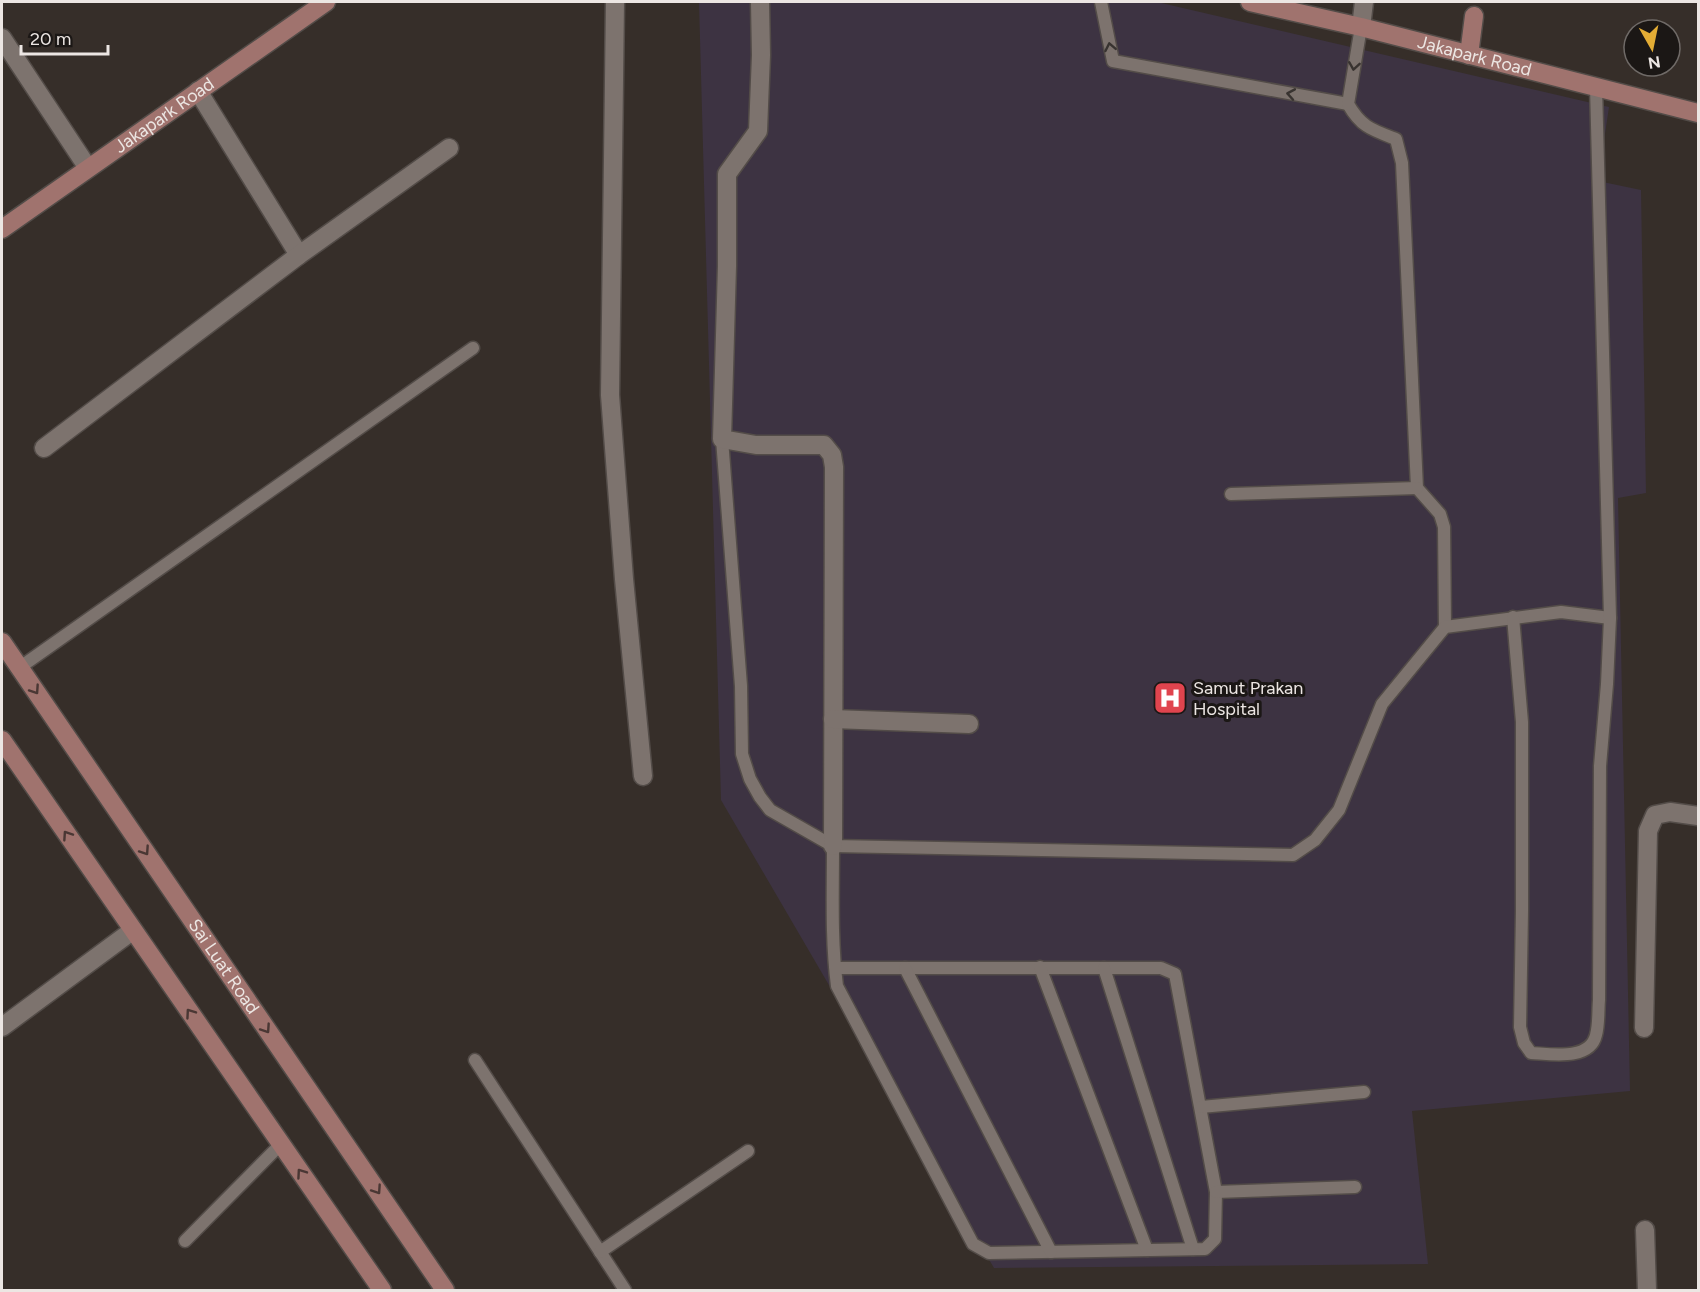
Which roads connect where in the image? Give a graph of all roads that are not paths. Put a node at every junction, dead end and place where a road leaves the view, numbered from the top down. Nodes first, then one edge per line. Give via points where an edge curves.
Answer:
1 (326, 2) edge
2 (615, 2) edge
3 (760, 2) edge
4 (1101, 2) edge
5 (1250, 2) edge
6 (1365, 2) edge
7 (1474, 16) dead end
8 (1360, 27) junction
9 (2, 38) edge
10 (1469, 55) junction
11 (1596, 87) junction
12 (198, 91) junction
13 (1348, 104) junction
14 (1698, 113) edge
15 (449, 148) dead end
16 (88, 168) junction
17 (2, 229) edge
18 (299, 255) junction
19 (474, 348) dead end
20 (722, 439) junction
21 (44, 448) dead end
22 (1417, 488) junction
23 (1231, 495) dead end
24 (1513, 617) junction
25 (1610, 618) junction
26 (1445, 627) junction
27 (2, 642) edge
28 (20, 668) junction
29 (833, 719) junction
30 (969, 724) dead end
31 (2, 740) edge
32 (643, 776) dead end
33 (1698, 816) edge
34 (833, 846) junction
35 (132, 931) junction
36 (835, 968) junction
37 (905, 968) junction
38 (1040, 968) junction
39 (1104, 968) junction
40 (2, 1027) edge
41 (1644, 1028) dead end
42 (476, 1060) dead end
43 (1364, 1092) dead end
44 (1201, 1107) junction
45 (281, 1144) junction
46 (748, 1151) dead end
47 (1355, 1188) dead end
48 (1216, 1192) junction
49 (1645, 1230) dead end
50 (185, 1241) dead end
51 (1193, 1249) junction
52 (1147, 1250) junction
53 (600, 1252) junction
54 (1051, 1252) junction
55 (382, 1290) edge
56 (445, 1290) edge
57 (626, 1290) edge
58 (1647, 1290) edge

1 - 12 main road, Jakapark Road
2 - 32 street via 610,395
3 - 20 street via 758,131 727,174
13 -> 4 lane via 1113,61
5 - 8 main road, Jakapark Road
6 - 8 street
7 - 10 main road
8 - 10 main road, Jakapark Road
8 -> 13 lane
9 - 16 street
10 - 11 main road, Jakapark Road
11 - 14 main road, Jakapark Road
11 - 25 lane
12 - 16 main road, Jakapark Road
12 - 18 street
13 - 22 lane via 1365,127 1396,139 1402,163
15 - 18 street
16 - 17 main road, Jakapark Road
18 - 21 street
19 - 28 lane
20 - 29 street via 756,445 824,445 832,455
20 - 34 lane via 741,686 742,754 750,778 770,810
22 - 23 lane
22 - 26 lane via 1440,514 1444,527
24 - 25 lane via 1561,612
24 - 25 lane via 1522,722 1520,1027 1524,1043 1532,1053 1558,1054 1585,1050 1596,1034 1600,766
24 - 26 lane
26 - 34 lane via 1382,704 1339,810 1315,840 1293,855
27 - 28 main road, Sai Luat Road
28 -> 56 main road, Sai Luat Road
29 - 30 street
29 - 34 street
35 -> 31 main road
33 - 41 street via 1670,812 1655,815 1648,831
34 - 36 lane
35 - 40 street
45 -> 35 main road
36 - 37 lane
36 - 54 lane via 837,986 974,1244 989,1253
37 - 38 lane
37 - 54 lane
38 - 39 lane
38 - 52 lane
39 - 44 lane via 1161,968 1175,974
39 - 51 lane
42 - 53 lane
43 - 44 lane
44 - 48 lane
45 - 50 lane
55 -> 45 main road
46 - 53 lane
47 - 48 lane
48 - 51 lane via 1215,1239 1205,1249
49 - 58 street
51 - 52 lane
52 - 54 lane
53 - 57 lane

